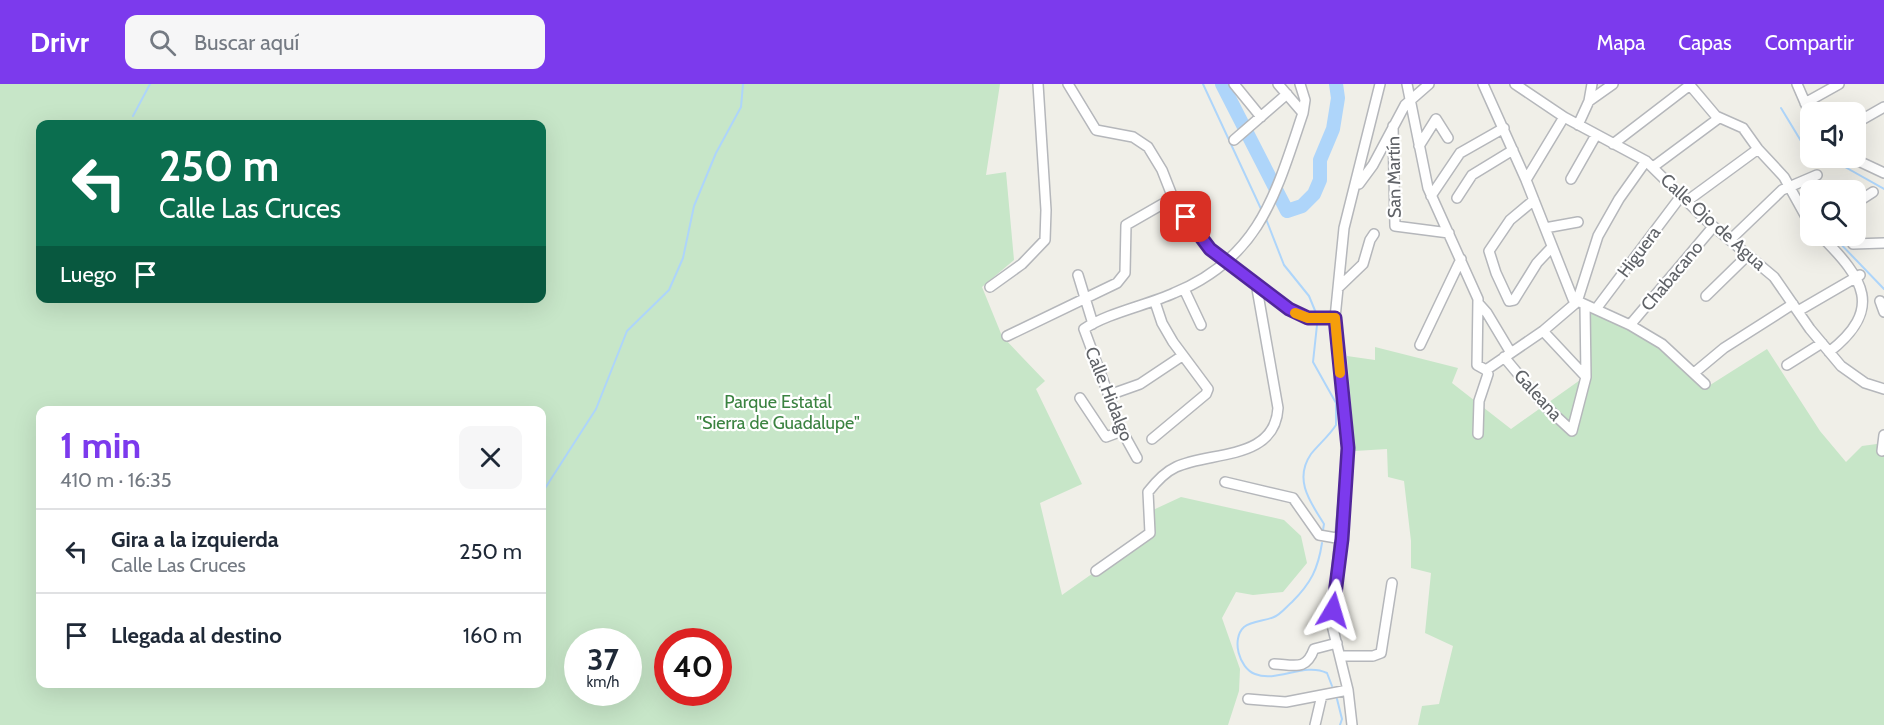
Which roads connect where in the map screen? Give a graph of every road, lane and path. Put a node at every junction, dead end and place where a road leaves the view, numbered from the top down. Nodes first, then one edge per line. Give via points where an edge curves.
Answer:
1 (1038, 84) edge
2 (1068, 84) edge
3 (1234, 84) edge
4 (1278, 84) edge
5 (1300, 84) edge
6 (1380, 84) edge
7 (1407, 84) edge
8 (1429, 84) edge
9 (1483, 84) edge
10 (1515, 84) edge
11 (1592, 84) edge
12 (1613, 84) edge
13 (1797, 84) edge
14 (1839, 84) edge
15 (1689, 85) edge
16 (1287, 94) junction
17 (1411, 100) junction
18 (1589, 101) junction
19 (1805, 102) edge
20 (1807, 102) edge
21 (1884, 107) edge
22 (1303, 113) junction
23 (1261, 117) junction
24 (1564, 117) junction
25 (1866, 117) edge
26 (1719, 118) junction
27 (1578, 125) junction
28 (1393, 126) junction
29 (1504, 128) junction
30 (1596, 135) junction
31 (1448, 138) dead end
32 (1234, 140) dead end
33 (1613, 144) junction
34 (1419, 146) junction
35 (1758, 149) junction
36 (1513, 150) junction
37 (1650, 164) junction
38 (1866, 165) edge
39 (1884, 173) edge
40 (1817, 175) dead end
41 (1571, 178) dead end
42 (1526, 180) junction
43 (1789, 186) junction
44 (1355, 189) junction
45 (1873, 192) dead end
46 (1431, 196) junction
47 (1866, 197) edge
48 (1173, 198) junction
49 (1457, 198) dead end
50 (1684, 199) junction
51 (1534, 200) junction
52 (1800, 203) edge
53 (1578, 222) dead end
54 (1713, 227) junction
55 (1545, 228) junction
56 (1449, 233) junction
57 (1374, 234) dead end
58 (1730, 240) junction
59 (1884, 243) edge
60 (1866, 244) edge
61 (1831, 246) edge
62 (1552, 247) junction
63 (1748, 255) junction
64 (1461, 259) junction
65 (1229, 262) junction
66 (1078, 275) dead end
67 (1860, 275) junction
68 (1256, 283) junction
69 (990, 286) dead end
70 (1338, 288) junction
71 (1184, 289) junction
72 (1707, 296) dead end
73 (1085, 300) junction
74 (1880, 301) dead end
75 (1155, 302) junction
76 (1479, 304) junction
77 (1581, 304) junction
78 (1796, 308) junction
79 (1596, 309) junction
80 (1884, 312) edge
81 (1335, 318) junction
82 (1201, 325) dead end
83 (1630, 325) junction
84 (1089, 327) junction
85 (1542, 331) junction
86 (1007, 336) dead end
87 (1822, 343) junction
88 (1420, 345) dead end
89 (1829, 352) junction
90 (1507, 355) junction
91 (1182, 356) junction
92 (1787, 365) dead end
93 (1486, 370) junction
94 (1694, 373) junction
95 (1586, 377) junction
96 (1705, 384) dead end
97 (1884, 391) edge
98 (1109, 395) junction
99 (1080, 398) dead end
100 (1122, 431) junction
101 (1478, 435) dead end
102 (1884, 435) edge
103 (1152, 439) dead end
104 (1882, 451) dead end
105 (1137, 458) dead end
106 (1225, 482) dead end
107 (1342, 539) junction
108 (1096, 571) dead end
109 (1392, 583) dead end
110 (1337, 643) junction
111 (1340, 656) junction
112 (1274, 664) dead end
113 (1348, 690) junction
114 (1322, 695) junction
115 (1248, 699) dead end
116 (1315, 725) edge
117 (1352, 725) edge

1 - 69 street via 1045,240 1022,264
2 - 48 street via 1096,130 1133,137 1148,147
3 - 23 street
4 - 16 street
5 - 22 street via 1305,100
6 - 44 street
7 - 17 street
8 - 17 street
9 - 29 street
10 - 24 street, Calle Ojo de Agua
11 - 18 street
12 - 18 street
13 - 19 street
14 - 20 street
15 - 26 street
15 - 33 street
16 - 22 street
16 - 23 street
17 - 28 street
17 - 34 street
18 - 27 street
21 - 25 street
22 - 65 street via 1274,199
23 - 32 street
24 - 27 street, Calle Ojo de Agua
24 - 42 street
26 - 35 street via 1743,128
26 - 37 street
27 - 30 street, Calle Ojo de Agua
28 - 44 street via 1373,165
28 - 56 street, San Martín via 1396,227
29 - 36 street
29 - 46 street via 1461,153
30 - 33 street, Calle Ojo de Agua
30 - 41 street
31 - 34 street via 1436,119
33 - 37 street, Calle Ojo de Agua
34 - 46 street
35 - 43 street
35 - 50 street, Higuera
36 - 42 street
36 - 49 street via 1472,175
37 - 50 street, Calle Ojo de Agua
37 - 77 street via 1619,199 1598,236
38 - 39 street
40 - 43 street
42 - 51 street
43 - 52 street
43 - 58 street
44 - 70 street via 1344,228
45 - 47 street
46 - 56 street
48 - 65 street via 1204,242
48 - 73 street via 1126,225 1125,273 1117,283
50 - 54 street, Calle Ojo de Agua
50 - 79 street, Higuera
51 - 55 street
51 - 62 street via 1510,220 1489,251 1509,301 1514,300
53 - 55 street
54 - 58 street, Calle Ojo de Agua
54 - 83 street, Chabacano
55 - 62 street
56 - 64 street
57 - 70 street via 1363,264
58 - 63 street, Calle Ojo de Agua
59 - 60 street
61 - 67 street
62 - 77 street via 1570,293
63 - 72 street
63 - 78 street, Calle Ojo de Agua via 1774,277
64 - 76 street
64 - 88 street
65 - 68 street
65 - 71 street
66 - 73 street, Calle Hidalgo
67 - 78 street
67 - 89 street via 1869,296 1863,323 1847,341
68 - 81 street via 1300,315
68 - 108 street via 1278,408 1274,424 1269,433 1248,449 1168,471 1148,492 1150,533
70 - 81 street
71 - 75 street
71 - 82 street
73 - 84 street, Calle Hidalgo
73 - 86 street
74 - 80 street
75 - 84 street
75 - 91 street via 1162,323
76 - 90 street, Galeana
76 - 93 street via 1477,365
77 - 79 street
77 - 85 street
77 - 95 street
78 - 87 street, Calle Ojo de Agua
78 - 94 street via 1724,348
79 - 83 street
81 - 107 street via 1347,437
83 - 94 street via 1667,348
84 - 98 street, Calle Hidalgo
85 - 90 street
85 - 95 street
87 - 89 street, Calle Ojo de Agua
87 - 92 street
89 - 97 street, Calle Ojo de Agua via 1848,372
90 - 93 street
90 - 95 street, Galeana via 1544,405 1572,431
91 - 98 street via 1140,384
91 - 103 street via 1208,389
93 - 101 street via 1479,402
94 - 96 street
98 - 100 street, Calle Hidalgo
99 - 100 street via 1106,438
100 - 105 street, Calle Hidalgo
102 - 104 street
106 - 107 street via 1293,498 1319,535
107 - 110 street via 1332,618
109 - 111 street via 1381,653
110 - 111 street
110 - 112 street via 1314,649 1305,665
111 - 113 street
113 - 114 street
113 - 117 street
114 - 115 street via 1286,702
114 - 116 street

